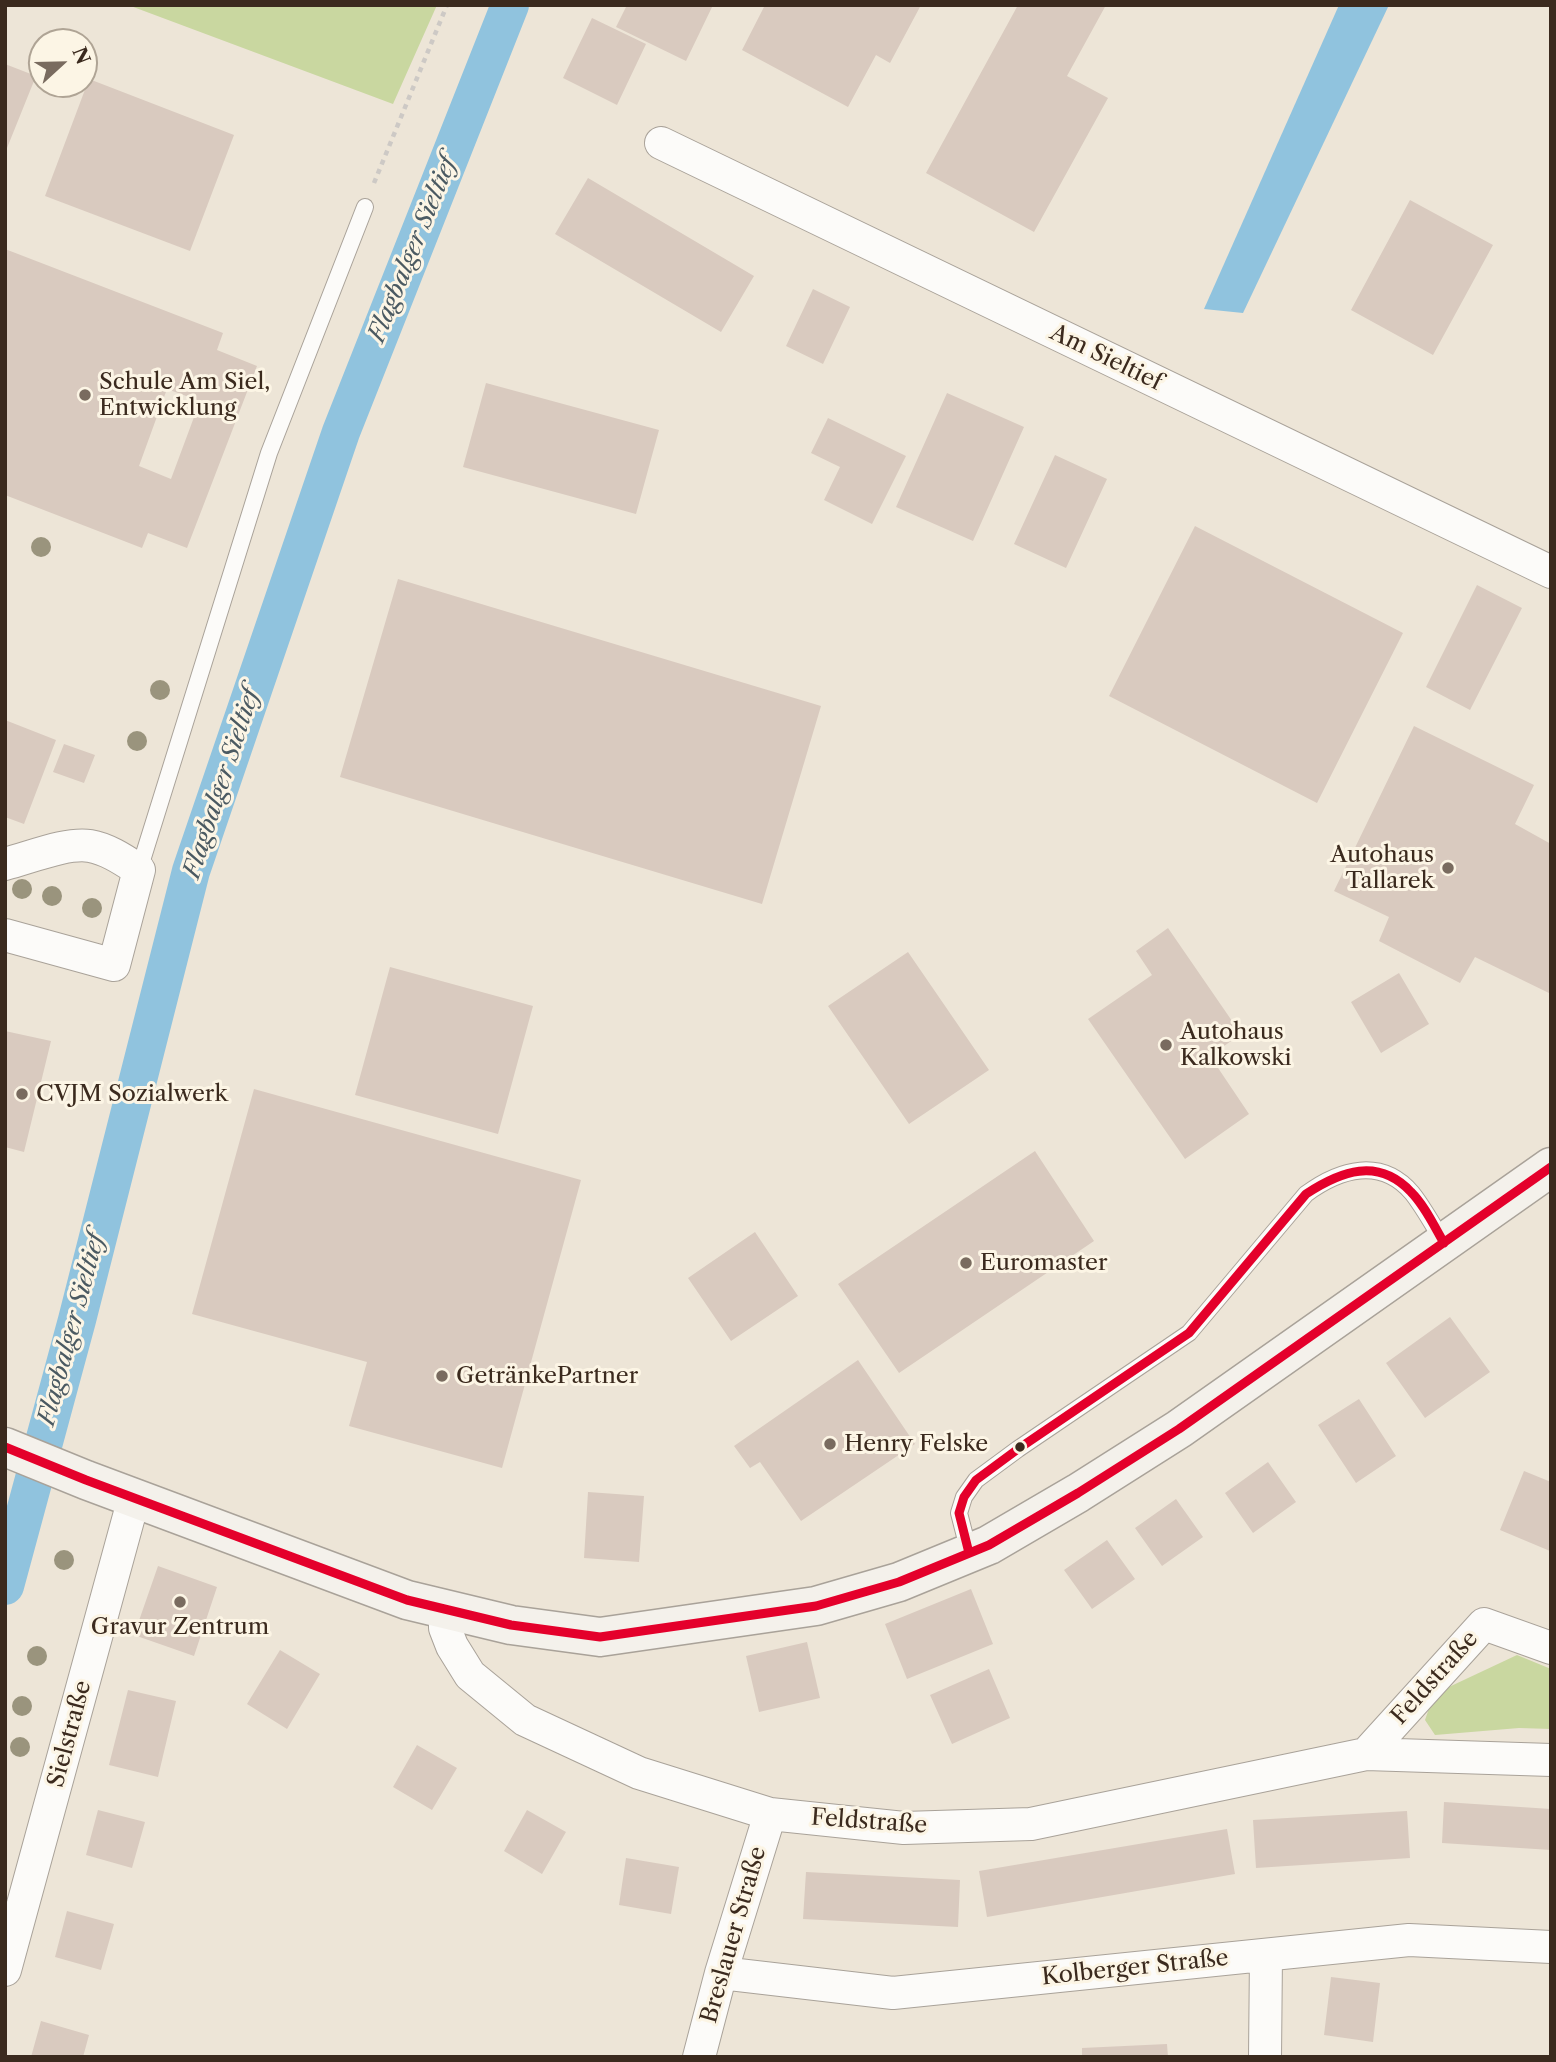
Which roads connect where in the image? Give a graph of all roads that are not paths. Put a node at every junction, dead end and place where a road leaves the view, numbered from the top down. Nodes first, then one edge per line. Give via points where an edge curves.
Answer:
1 (661, 143) dead end
2 (365, 207) road end
3 (1551, 572) edge
4 (5, 864) edge
5 (139, 870) junction
6 (5, 935) edge
7 (1551, 1167) edge
8 (1444, 1243) junction
9 (5, 1447) edge
10 (134, 1498) junction
11 (969, 1553) junction
12 (445, 1609) junction
13 (1551, 1648) edge
14 (1366, 1754) junction
15 (1551, 1760) edge
16 (770, 1814) junction
17 (1551, 1947) edge
18 (1266, 1955) junction
19 (5, 1970) edge
20 (721, 1973) junction
21 (699, 2057) edge
22 (1265, 2057) edge

1 - 3 street, Am Sieltief
2 - 5 lane via 269,453
4 - 5 street via 90,846
5 - 6 street via 114,965
7 - 8 street
8 - 11 street via 1179,1429 1078,1493
8 - 11 lane via 1412,1193 1395,1178 1375,1170 1346,1172 1322,1182 1306,1194 1189,1333 976,1480 959,1513
9 - 10 street
10 - 12 street via 407,1600
10 - 19 street, Sielstraße
11 - 12 street via 899,1582 816,1606 600,1637 511,1625
12 - 16 street, Feldstraße via 445,1628 470,1675 525,1720 639,1773
13 - 14 street, Feldstraße via 1484,1624
14 - 15 street, Feldstraße
14 - 16 street, Feldstraße via 1031,1824 904,1828
16 - 20 street, Breslauer Straße
17 - 18 street, Kolberger Straße via 1409,1940
18 - 20 street, Kolberger Straße via 893,1993
18 - 22 street
20 - 21 street, Breslauer Straße

